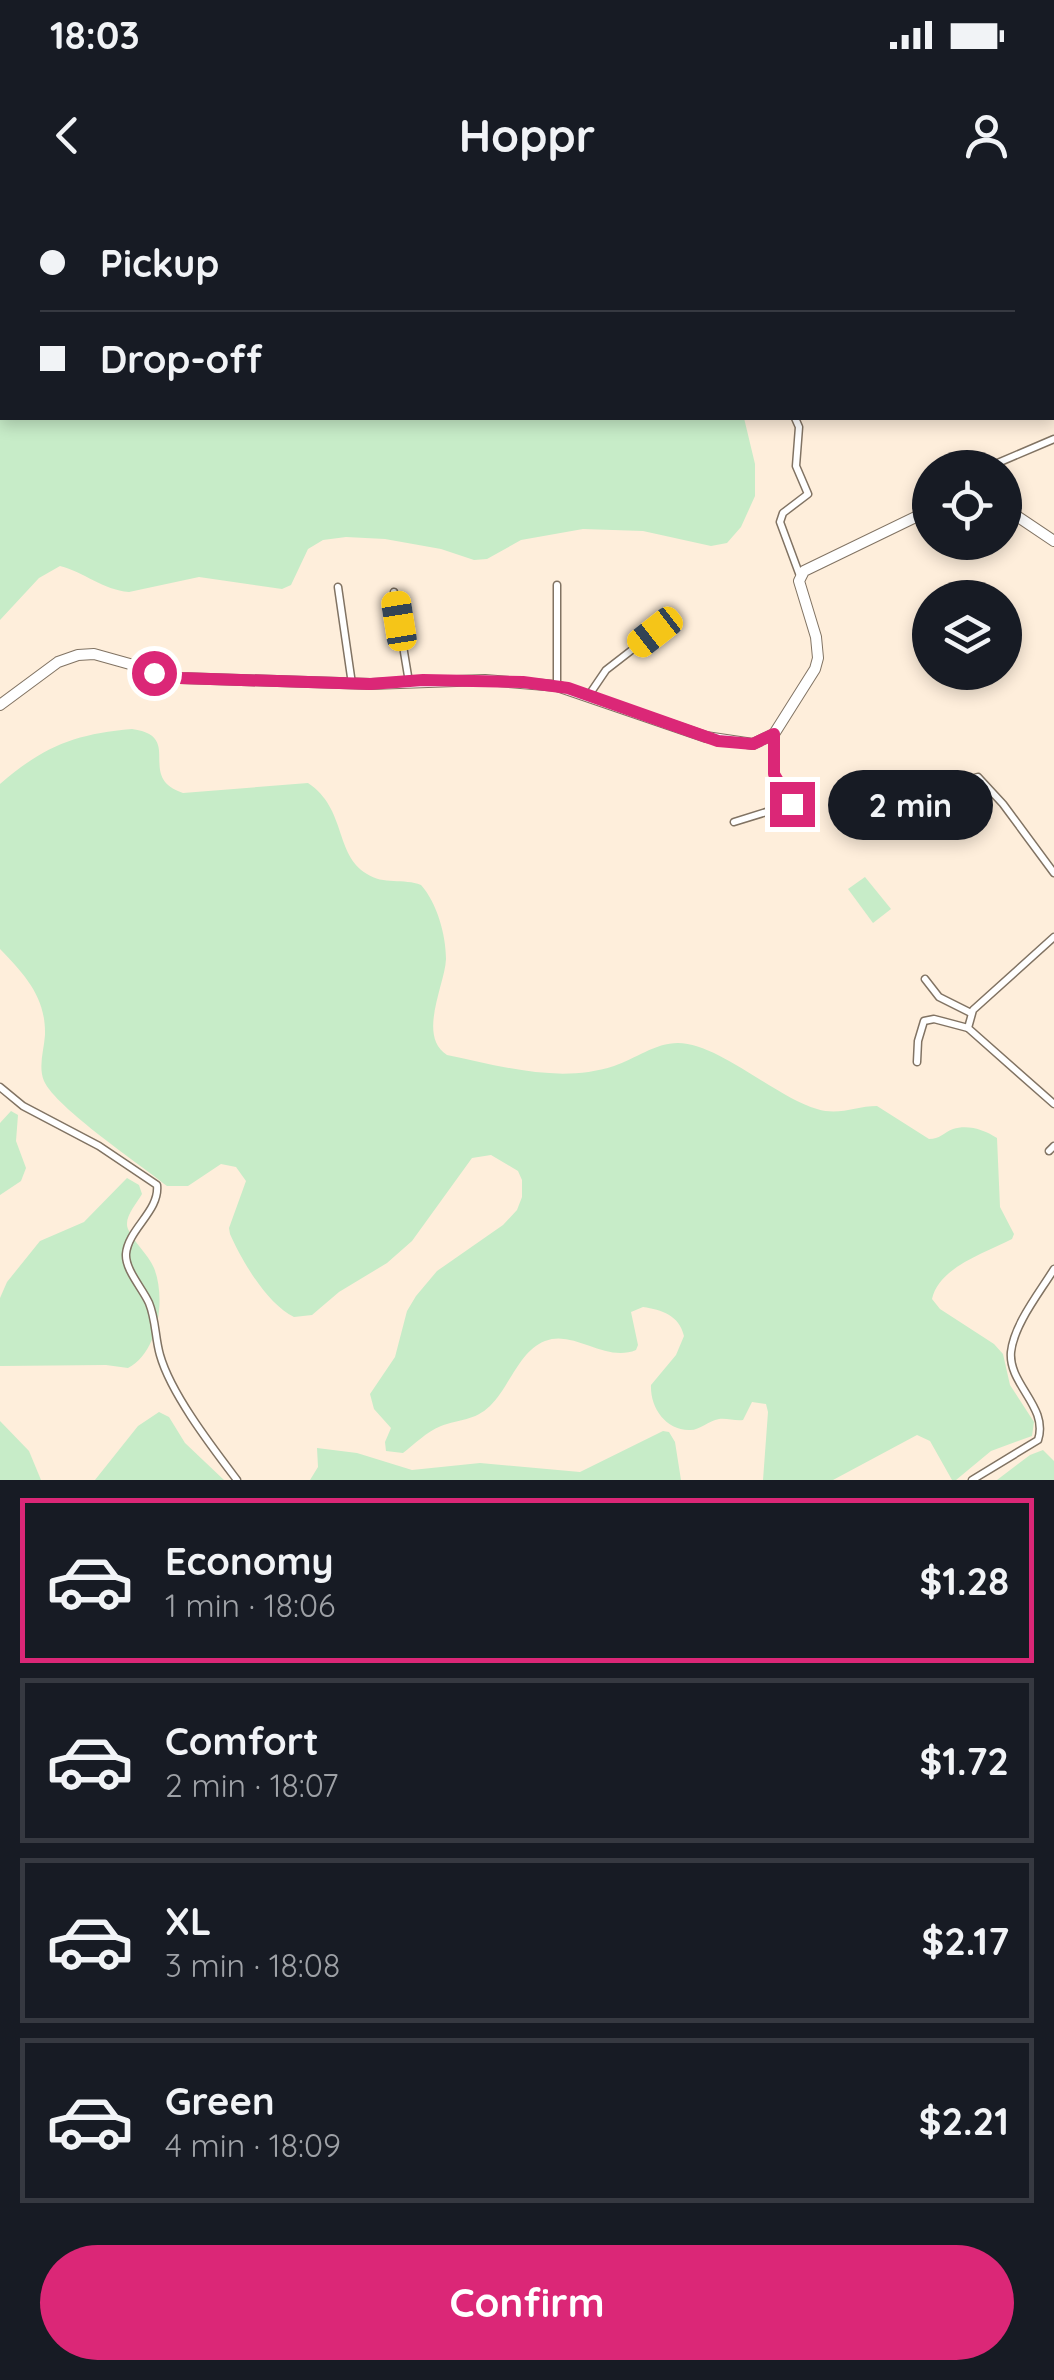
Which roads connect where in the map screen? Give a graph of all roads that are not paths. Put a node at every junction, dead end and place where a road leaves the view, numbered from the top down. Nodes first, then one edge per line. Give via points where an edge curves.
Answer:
1 (796, 420) edge
2 (1054, 439) edge
3 (1022, 453) edge
4 (912, 519) edge
5 (1022, 519) edge
6 (1054, 541) edge
7 (800, 576) junction
8 (557, 585) dead end
9 (338, 587) dead end
10 (394, 592) dead end
11 (655, 632) dead end
12 (408, 682) junction
13 (352, 684) junction
14 (558, 686) junction
15 (589, 696) junction
16 (0, 705) edge
17 (774, 734) junction
18 (943, 812) dead end
19 (734, 822) dead end
20 (1054, 873) edge
21 (1054, 937) edge
22 (925, 979) dead end
23 (972, 1013) junction
24 (968, 1028) junction
25 (917, 1062) dead end
26 (0, 1087) edge
27 (1054, 1104) edge
28 (1054, 1269) edge
29 (236, 1480) edge
30 (972, 1480) edge

1 - 7 street via 796,466 808,494 780,522
2 - 3 street
4 - 7 street
5 - 6 street
7 - 17 street via 818,658
8 - 14 street
9 - 13 street
10 - 12 street
11 - 15 street via 606,670
12 - 13 street
12 - 14 street
13 - 16 street via 180,678 86,654 46,669
14 - 15 street
15 - 17 street via 718,741 753,744
17 - 19 street via 774,774 792,804
18 - 20 street via 936,788 978,777
21 - 23 street
22 - 23 street via 939,996
23 - 24 street
24 - 25 street via 924,1021
24 - 27 street
26 - 29 street via 157,1186 126,1261 151,1308 167,1373
28 - 30 street via 1011,1352 1040,1424 1038,1440

